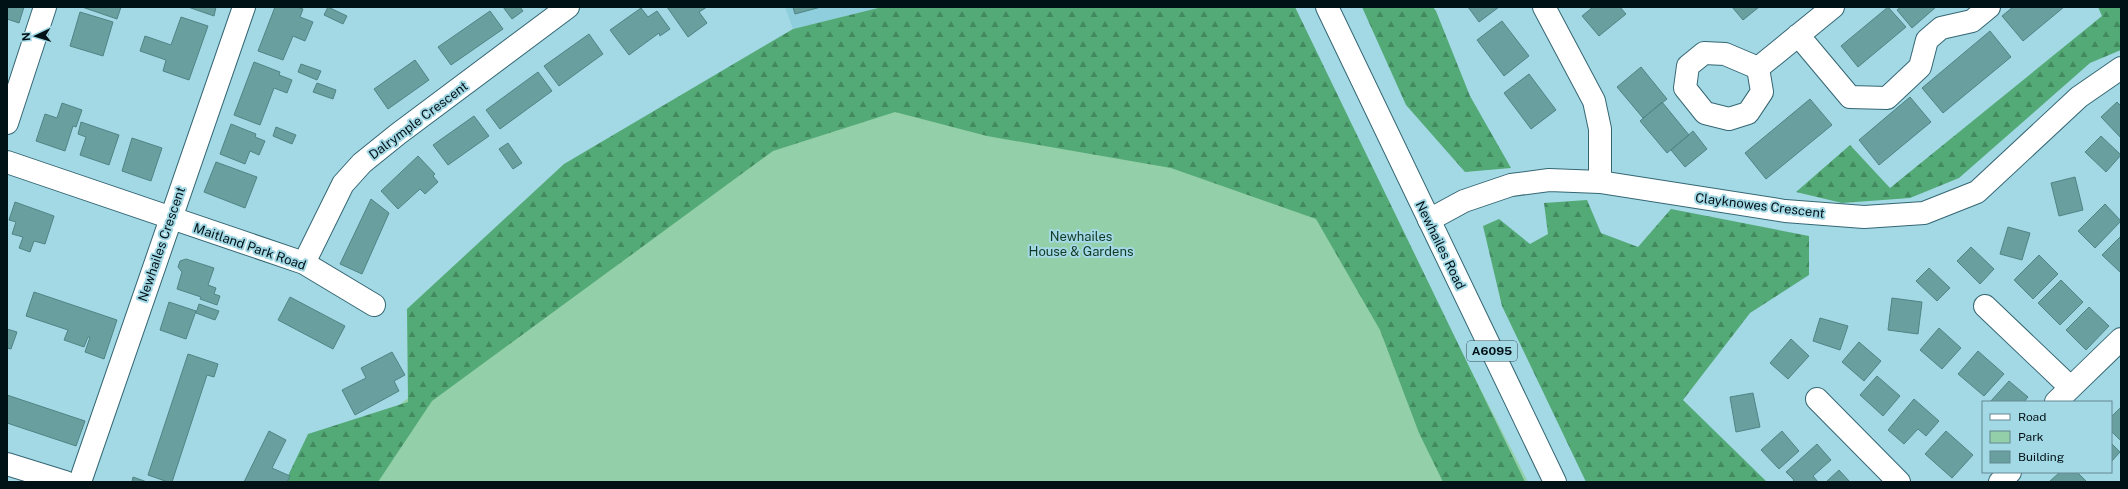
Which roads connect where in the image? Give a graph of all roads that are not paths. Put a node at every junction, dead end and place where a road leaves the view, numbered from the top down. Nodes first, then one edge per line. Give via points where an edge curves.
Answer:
1 (45, 7) edge
2 (244, 7) edge
3 (568, 7) edge
4 (1327, 7) edge
5 (1544, 7) edge
6 (1832, 7) edge
7 (1989, 7) edge
8 (1798, 35) junction
9 (1758, 68) dead end
10 (2121, 68) edge
11 (7, 123) edge
12 (7, 162) edge
13 (1600, 182) junction
14 (169, 218) junction
15 (1429, 220) junction
16 (304, 263) junction
17 (374, 305) dead end
18 (1985, 306) dead end
19 (2121, 339) edge
20 (2070, 387) junction
21 (1817, 399) dead end
22 (2057, 401) edge
23 (7, 464) edge
24 (2009, 473) edge
25 (65, 482) edge
26 (80, 482) edge
27 (1555, 482) edge
28 (1899, 482) edge
29 (2000, 482) edge

1 - 11 street
2 - 14 street, Newhailes Crescent
3 - 16 street, Dalrymple Crescent via 362,163 343,184
4 - 15 street, Newhailes Road / A6095
5 - 13 street via 1594,101 1600,129
6 - 8 street
7 - 8 street via 1972,21 1941,28 1928,40 1920,67 1887,98 1850,98
8 - 9 street
10 - 13 street, Clayknowes Crescent via 2079,97 1977,192 1924,212 1864,217 1785,211
12 - 14 street, Maitland Park Road
13 - 15 street, Clayknowes Crescent via 1549,180 1512,185 1464,201
14 - 16 street, Maitland Park Road
14 - 26 street, Newhailes Crescent
15 - 27 street, Newhailes Road / A6095
16 - 17 street, Maitland Park Road
18 - 20 street
19 - 20 street
20 - 22 street
21 - 28 street
23 - 25 street
24 - 29 street

